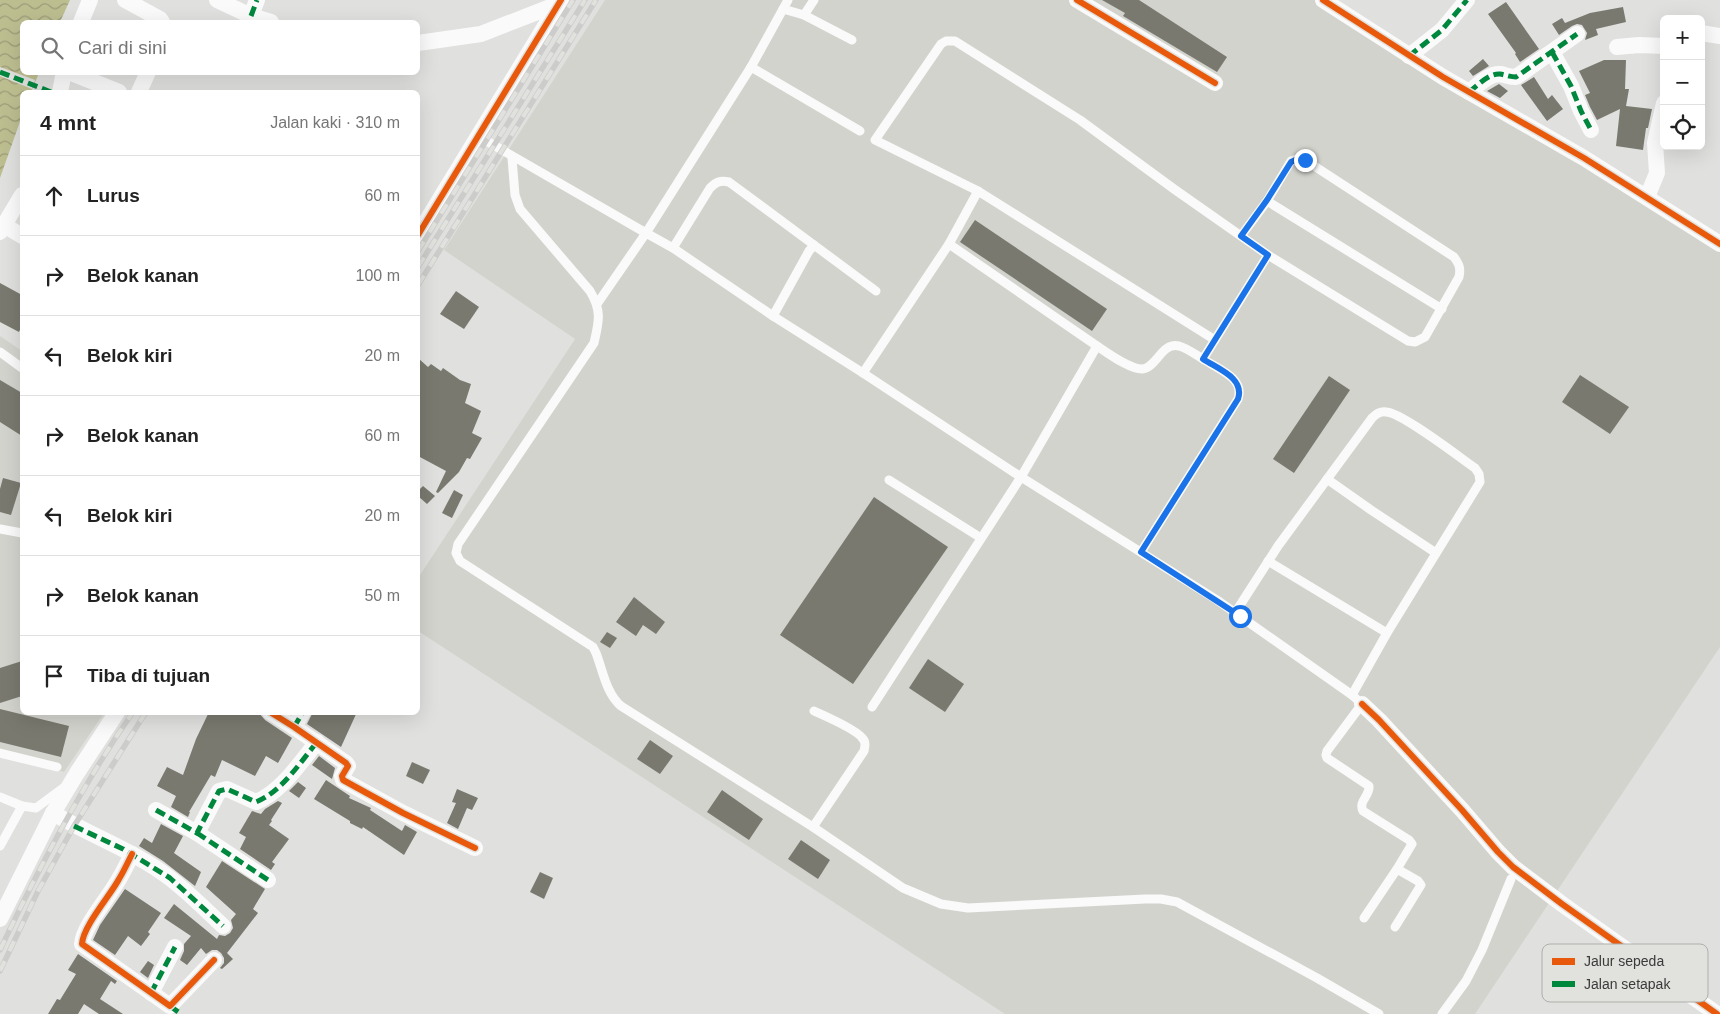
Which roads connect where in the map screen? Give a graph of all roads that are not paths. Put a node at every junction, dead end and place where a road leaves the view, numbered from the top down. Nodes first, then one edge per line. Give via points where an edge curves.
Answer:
1 (90, 0) edge
2 (125, 0) edge
3 (217, 0) edge
4 (257, 0) edge
5 (788, 0) edge
6 (814, 0) edge
7 (1077, 0) edge
8 (1323, 0) edge
9 (1467, 0) edge
10 (559, 2) edge
11 (783, 9) junction
12 (804, 15) junction
13 (251, 16) junction
14 (82, 20) edge
15 (161, 20) edge
16 (264, 20) edge
17 (1577, 34) dead end
18 (1705, 34) edge
19 (1720, 36) edge
20 (852, 40) dead end
21 (420, 43) edge
22 (1660, 46) edge
23 (1617, 47) dead end
24 (1552, 52) junction
25 (1409, 56) junction
26 (751, 67) junction
27 (63, 75) edge
28 (76, 75) edge
29 (147, 75) edge
30 (1215, 83) dead end
31 (60, 90) edge
32 (114, 90) edge
33 (140, 90) edge
34 (1469, 92) junction
35 (1664, 105) edge
36 (1591, 130) dead end
37 (860, 131) dead end
38 (478, 136) junction
39 (512, 158) junction
40 (978, 192) junction
41 (1647, 197) junction
42 (20, 198) edge
43 (1267, 200) junction
44 (2, 229) edge
45 (420, 232) edge
46 (646, 233) junction
47 (20, 235) edge
48 (1241, 236) junction
49 (949, 244) junction
50 (1720, 244) edge
51 (814, 245) junction
52 (673, 248) junction
53 (1268, 255) junction
54 (876, 291) dead end
55 (597, 304) junction
56 (1442, 309) junction
57 (774, 316) junction
58 (1215, 340) junction
59 (1097, 346) junction
60 (0, 352) edge
61 (1203, 359) junction
62 (20, 367) edge
63 (863, 373) junction
64 (1021, 477) junction
65 (1327, 479) junction
66 (889, 480) dead end
67 (0, 529) edge
68 (20, 533) edge
69 (981, 538) junction
70 (1141, 552) junction
71 (1436, 553) junction
72 (1268, 562) junction
73 (1235, 613) junction
74 (1386, 633) junction
75 (1357, 700) junction
76 (872, 707) dead end
77 (814, 711) dead end
78 (115, 715) edge
79 (275, 715) edge
80 (302, 715) edge
81 (294, 727) junction
82 (317, 742) junction
83 (0, 753) edge
84 (57, 767) dead end
85 (71, 782) junction
86 (0, 797) edge
87 (22, 806) junction
88 (156, 810) dead end
89 (53, 813) junction
90 (813, 827) junction
91 (197, 833) junction
92 (0, 846) edge
93 (475, 848) dead end
94 (132, 854) junction
95 (1397, 870) junction
96 (1511, 879) dead end
97 (268, 880) dead end
98 (1364, 918) dead end
99 (0, 919) edge
100 (222, 926) dead end
101 (1395, 927) dead end
102 (1618, 944) edge
103 (175, 946) dead end
104 (214, 960) dead end
105 (151, 993) junction
106 (1700, 1002) edge
107 (175, 1010) edge
108 (1380, 1014) edge
109 (1442, 1014) edge
110 (1717, 1014) edge

1 - 14 street
2 - 15 street
3 - 13 street
4 - 13 street
5 - 11 lane
6 - 12 lane
7 - 30 street
8 - 25 street
9 - 25 street via 1442,30
10 - 21 street via 480,34
10 - 38 street
11 - 12 lane
11 - 26 lane
12 - 20 lane
13 - 16 street
17 - 24 street
18 - 19 street
22 - 23 street
24 - 34 street via 1516,77 1496,74
24 - 36 street
25 - 34 street
26 - 37 lane
26 - 46 lane
27 - 31 street
28 - 32 street
29 - 33 street
34 - 41 street
35 - 41 street via 1655,143 1657,173
38 - 39 lane
38 - 45 street
39 - 46 lane
39 - 55 lane via 515,195 520,209 590,291
40 - 48 lane via 875,140 941,44 951,40 1080,120
40 - 49 lane
40 - 58 lane
41 - 50 street
42 - 44 street
43 - 48 lane
43 - 56 lane
43 - 56 lane via 1291,162 1300,158 1305,160 1454,257 1461,269
44 - 47 street
46 - 52 lane
46 - 55 lane
48 - 53 lane
49 - 59 lane
49 - 63 lane
51 - 52 lane via 729,182 721,180 710,188
51 - 54 lane
51 - 57 lane
52 - 57 lane
53 - 56 lane via 1408,342 1425,337
53 - 58 lane
55 - 90 lane via 598,325 594,343 465,532 456,553 460,561 593,647 610,692 621,706
57 - 63 lane
58 - 61 lane
59 - 61 lane via 1141,369 1148,368 1172,346 1180,346
59 - 64 lane
60 - 62 lane
61 - 70 lane via 1236,380 1240,393
63 - 64 lane
64 - 69 lane
64 - 70 lane
65 - 71 lane
65 - 71 lane via 1379,412 1394,413 1426,434 1475,468 1480,482
65 - 72 lane
66 - 69 lane
67 - 68 lane
69 - 76 lane
70 - 73 lane
71 - 74 lane
72 - 73 lane
72 - 74 lane
73 - 75 lane
74 - 75 lane
75 - 95 lane via 1326,755 1369,786 1370,790 1362,802 1363,811 1411,842 1412,847
75 - 102 street via 1513,867
77 - 90 lane via 856,733 865,744 864,751
78 - 85 street
79 - 81 street
80 - 81 street
81 - 82 street
82 - 91 street via 282,783 262,800 256,802 227,790 219,791
82 - 93 street via 346,763 343,780
83 - 84 lane
85 - 87 lane via 36,808
85 - 89 street
86 - 87 lane
87 - 92 lane
88 - 91 street
89 - 94 street
89 - 99 street
90 - 108 lane via 903,888 941,904 968,908 1145,900 1177,902
91 - 97 street
94 - 100 street via 170,878
94 - 105 street via 89,925 82,944
95 - 98 lane
95 - 101 lane via 1421,885
96 - 109 lane via 1482,950 1466,981
103 - 105 street
104 - 107 street
105 - 107 street
106 - 110 street

